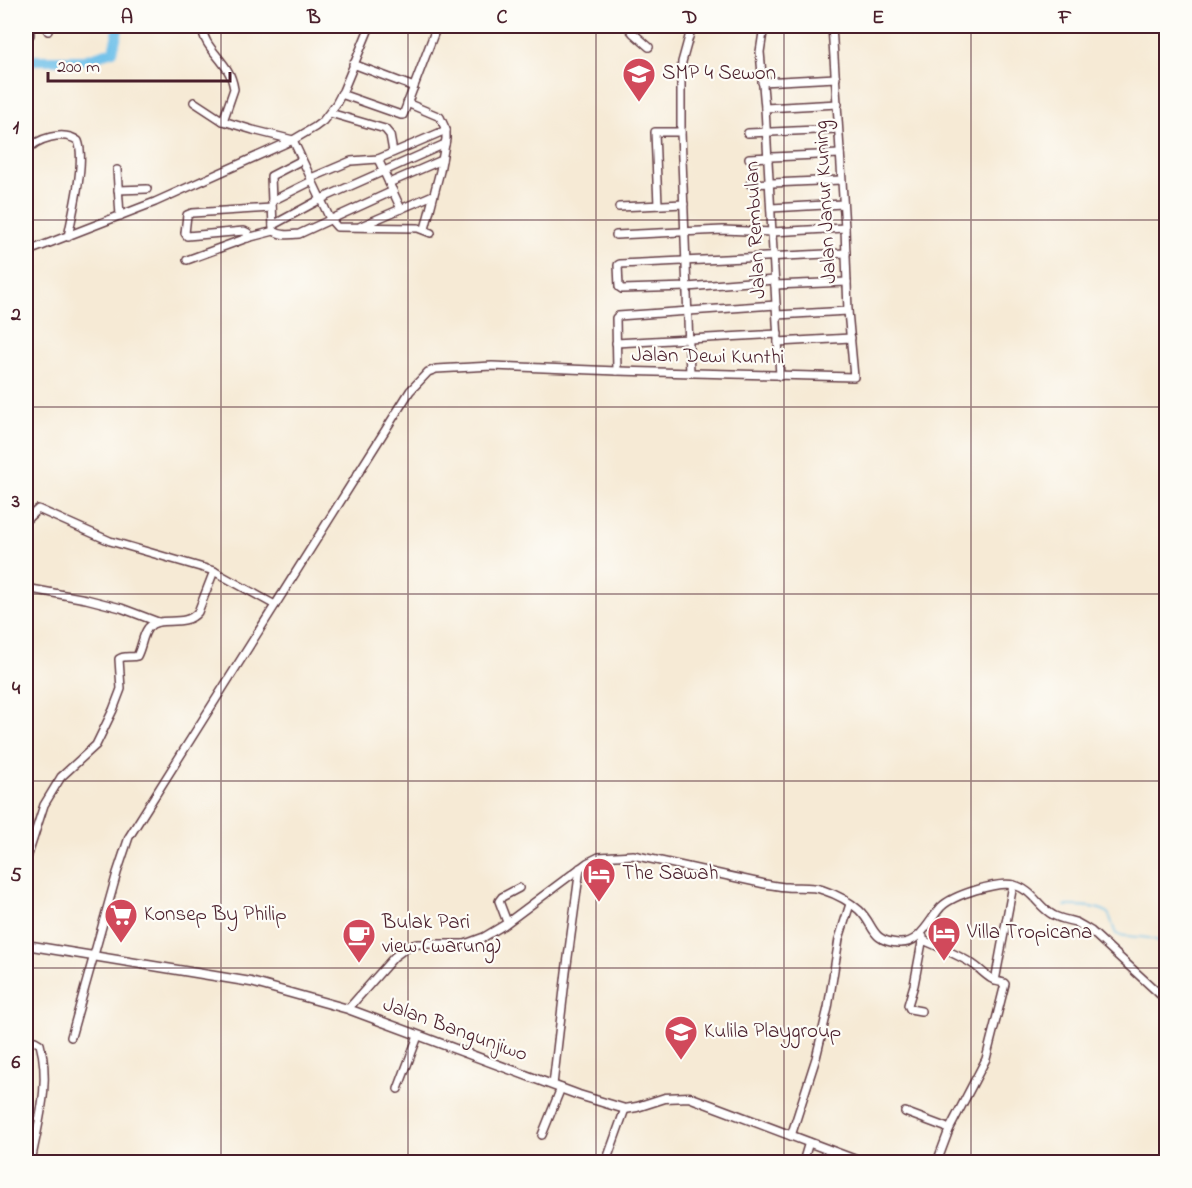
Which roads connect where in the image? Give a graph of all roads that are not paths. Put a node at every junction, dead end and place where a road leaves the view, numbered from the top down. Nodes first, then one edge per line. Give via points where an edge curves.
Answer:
1 (30, 26) edge
2 (202, 26) edge
3 (370, 26) edge
4 (437, 26) edge
5 (627, 26) edge
6 (692, 26) edge
7 (764, 26) edge
8 (832, 26) edge
9 (30, 35) dead end
10 (649, 47) dead end
11 (353, 64) junction
12 (762, 78) junction
13 (836, 78) junction
14 (414, 87) junction
15 (341, 94) junction
16 (194, 102) dead end
17 (407, 103) junction
18 (838, 104) junction
19 (765, 108) junction
20 (330, 113) junction
21 (223, 121) junction
22 (838, 129) junction
23 (446, 130) junction
24 (681, 132) junction
25 (748, 134) dead end
26 (767, 134) junction
27 (293, 140) junction
28 (445, 144) junction
29 (26, 152) edge
30 (393, 152) junction
31 (840, 154) junction
32 (749, 158) dead end
33 (768, 158) junction
34 (378, 159) junction
35 (302, 160) junction
36 (442, 160) junction
37 (117, 170) dead end
38 (384, 171) junction
39 (311, 180) junction
40 (841, 180) junction
41 (389, 183) junction
42 (770, 183) junction
43 (750, 184) dead end
44 (147, 189) dead end
45 (118, 190) junction
46 (393, 191) junction
47 (433, 195) junction
48 (321, 199) junction
49 (272, 204) junction
50 (684, 204) junction
51 (843, 204) junction
52 (658, 205) junction
53 (619, 207) dead end
54 (771, 208) junction
55 (401, 209) junction
56 (120, 216) junction
57 (428, 216) junction
58 (330, 219) junction
59 (408, 227) junction
60 (274, 228) junction
61 (356, 228) junction
62 (845, 228) junction
63 (772, 231) junction
64 (685, 232) junction
65 (616, 235) dead end
66 (68, 237) junction
67 (247, 238) junction
68 (26, 252) edge
69 (846, 253) junction
70 (774, 256) junction
71 (187, 260) dead end
72 (686, 260) junction
73 (847, 282) junction
74 (775, 283) junction
75 (687, 287) junction
76 (776, 305) junction
77 (848, 311) junction
78 (688, 312) junction
79 (777, 315) junction
80 (778, 338) junction
81 (851, 338) junction
82 (689, 340) junction
83 (616, 344) junction
84 (617, 371) junction
85 (690, 373) junction
86 (780, 376) junction
87 (854, 377) joint
88 (26, 520) edge
89 (214, 571) junction
90 (27, 589) edge
91 (26, 603) edge
92 (275, 605) junction
93 (158, 622) junction
94 (26, 861) edge
95 (580, 868) junction
96 (1013, 885) junction
97 (519, 888) dead end
98 (850, 903) junction
99 (507, 922) junction
100 (925, 929) junction
101 (923, 940) junction
102 (26, 945) edge
103 (95, 957) junction
104 (995, 981) junction
105 (1167, 1000) edge
106 (348, 1009) junction
107 (921, 1011) dead end
108 (418, 1036) junction
109 (71, 1037) dead end
110 (26, 1040) edge
111 (557, 1087) junction
112 (398, 1089) dead end
113 (625, 1109) junction
114 (905, 1112) dead end
115 (949, 1130) junction
116 (26, 1131) edge
117 (36, 1133) junction
118 (542, 1135) dead end
119 (791, 1136) junction
120 (809, 1142) junction
121 (837, 1158) edge
122 (31, 1162) edge
123 (606, 1162) edge
124 (803, 1162) edge
125 (861, 1162) edge
126 (937, 1162) edge

1 - 9 street
2 - 21 street via 203,36 227,70 234,89
3 - 11 street
4 - 14 street
5 - 10 street
6 - 24 street via 681,68
7 - 12 street, Jalan Rembulan
8 - 13 street, Jalan Janur Kuning
11 - 14 street
11 - 15 street
12 - 13 street
12 - 19 street, Jalan Rembulan
13 - 18 street, Jalan Janur Kuning
14 - 17 street
15 - 17 street via 401,116
15 - 20 street
16 - 21 street
17 - 23 street via 440,117
18 - 19 street
18 - 22 street, Jalan Janur Kuning
19 - 26 street, Jalan Rembulan
20 - 27 street
20 - 30 street via 385,129
21 - 27 street
22 - 26 street
22 - 31 street, Jalan Janur Kuning
23 - 28 street
23 - 30 street
24 - 50 street
24 - 52 street via 655,132
25 - 26 street
26 - 33 street, Jalan Rembulan
27 - 35 street
27 - 56 street
28 - 36 street
28 - 38 street
29 - 66 street via 36,143 56,137 78,141 80,167
30 - 34 street
31 - 33 street
31 - 40 street, Jalan Janur Kuning
32 - 33 street
33 - 42 street, Jalan Rembulan
34 - 38 street
34 - 39 street via 351,161
35 - 39 street
35 - 49 street via 271,176
36 - 41 street
36 - 47 street
37 - 45 street
38 - 41 street
38 - 48 street
39 - 48 street
39 - 49 street
40 - 42 street
40 - 51 street, Jalan Janur Kuning
41 - 46 street
42 - 43 street
42 - 54 street, Jalan Rembulan
44 - 45 street
45 - 56 street
46 - 55 street
46 - 58 street
47 - 55 street
47 - 57 street
48 - 58 street
48 - 60 street
49 - 60 street
49 - 67 street via 187,215 187,236 244,231
50 - 52 street
50 - 64 street
51 - 54 street
51 - 62 street, Jalan Janur Kuning
52 - 53 street
54 - 63 street, Jalan Rembulan
55 - 61 street
56 - 66 street
57 - 59 street
57 - 59 street via 428,231
58 - 60 street via 299,234 279,234
58 - 61 street via 339,228
59 - 61 street
60 - 67 street
62 - 63 street
62 - 69 street, Jalan Janur Kuning
63 - 64 street
63 - 70 street, Jalan Rembulan
64 - 65 street
64 - 72 street
66 - 68 street
67 - 71 street
69 - 70 street
69 - 73 street, Jalan Janur Kuning
70 - 72 street
70 - 74 street, Jalan Rembulan
72 - 75 street
72 - 75 street via 619,264 619,287
73 - 74 street
73 - 77 street, Jalan Janur Kuning
74 - 75 street
74 - 76 street, Jalan Rembulan
75 - 78 street
76 - 78 street
76 - 79 street, Jalan Rembulan
77 - 79 street
77 - 81 street, Jalan Janur Kuning
78 - 82 street
78 - 83 street via 616,317
79 - 80 street, Jalan Rembulan
80 - 81 street
80 - 82 street
80 - 86 street, Jalan Rembulan
81 - 87 street, Jalan Janur Kuning
82 - 83 street
82 - 85 street
83 - 84 street
84 - 85 street, Jalan Dewi Kunthi
84 - 92 street, Jalan Dewi Kunthi via 492,366 446,367 428,372 410,391
85 - 86 street, Jalan Dewi Kunthi
86 - 87 street, Jalan Dewi Kunthi
88 - 89 street via 38,508 110,541
89 - 92 street
89 - 93 street via 193,618
90 - 91 street
90 - 93 street via 122,608
92 - 103 street, Jalan Dewi Kunthi via 129,837
93 - 94 street via 146,631 137,656 119,658 121,689 113,710 96,745 61,777 44,805
95 - 98 street via 599,857 633,855 765,884 821,889
95 - 99 street
95 - 111 street via 566,972
96 - 100 street via 994,885 959,896 942,906
96 - 104 street
96 - 105 street via 1034,896 1051,914 1091,931
97 - 99 street via 500,901
98 - 100 street via 866,916 882,939 904,944
98 - 119 street via 839,939 816,1058
99 - 106 street via 465,944 409,946 394,957
100 - 101 street
101 - 104 street via 971,963
101 - 107 street via 908,1005
102 - 103 main road, Jalan Bangunjiwo
103 - 106 main road, Jalan Bangunjiwo via 251,982
103 - 109 street, Jalan Dewi Kunthi
104 - 115 street via 1005,984 986,1059
106 - 108 main road, Jalan Bangunjiwo
108 - 111 main road, Jalan Bangunjiwo
108 - 112 street
110 - 117 street via 40,1044 44,1065 44,1098
111 - 113 main road, Jalan Bangunjiwo
111 - 118 street
113 - 119 main road via 665,1098 689,1097
113 - 123 street
114 - 115 street
115 - 126 street
116 - 117 street
117 - 122 street
119 - 120 main road
120 - 121 main road
120 - 124 street
121 - 125 main road

